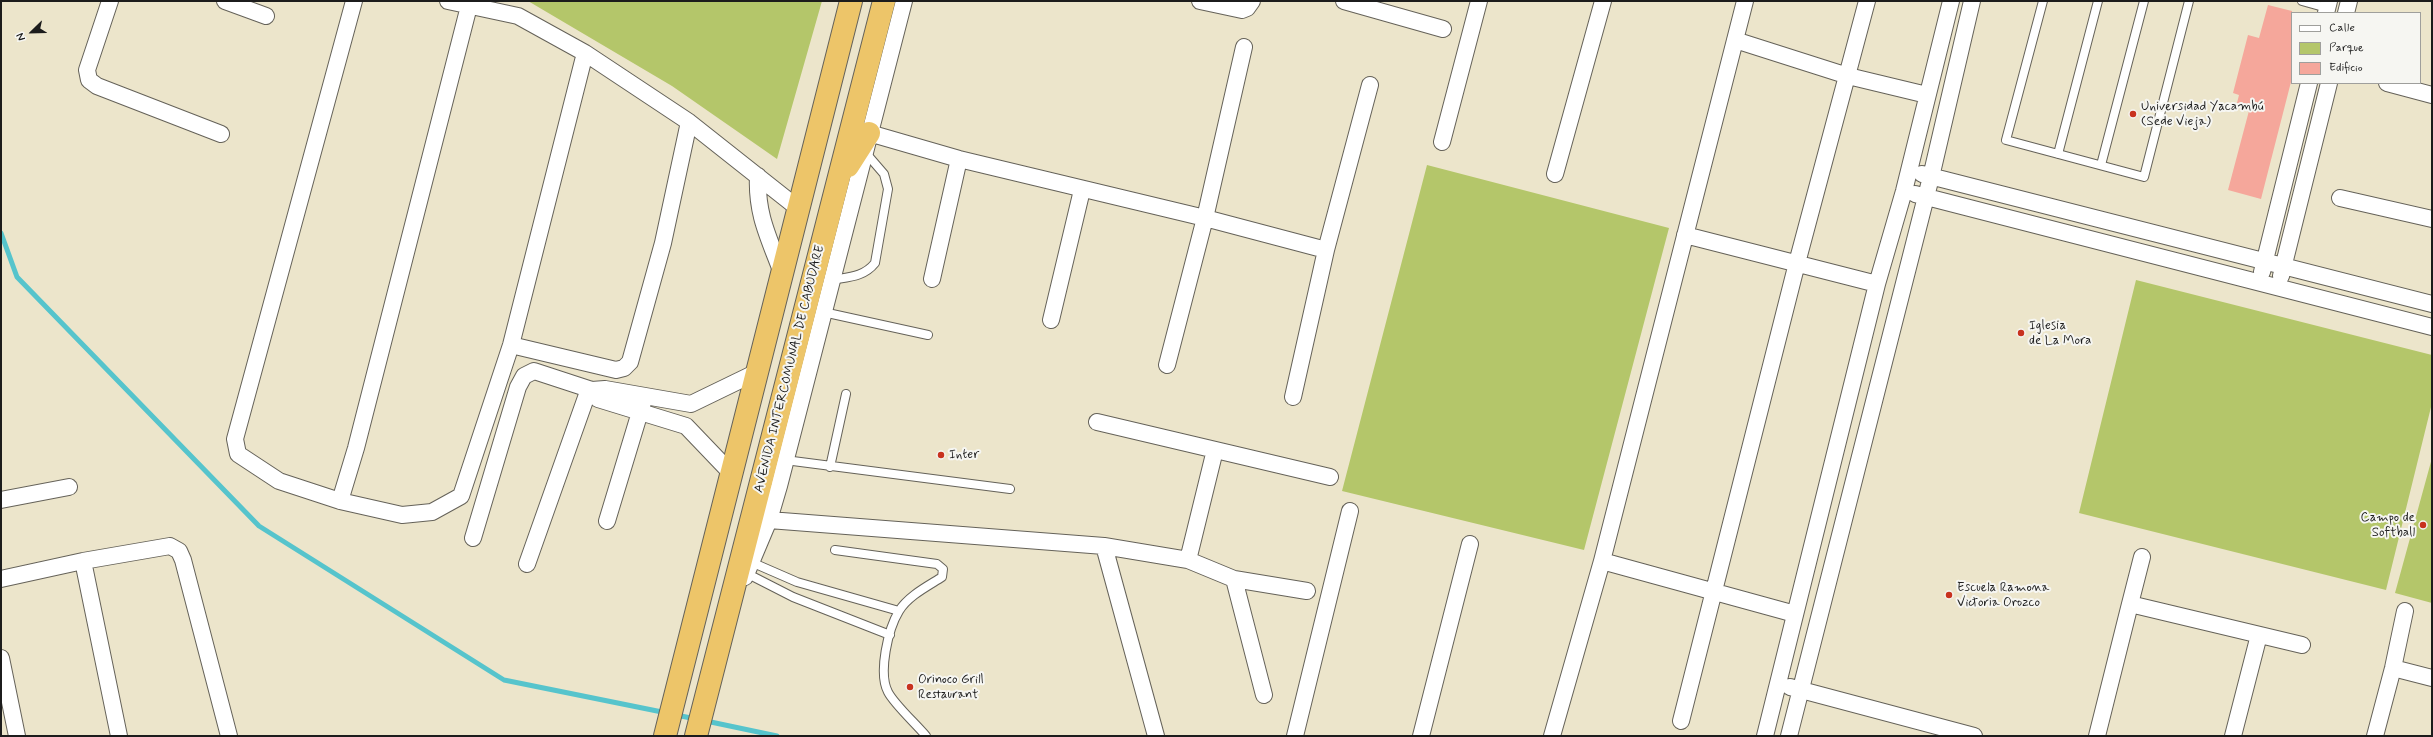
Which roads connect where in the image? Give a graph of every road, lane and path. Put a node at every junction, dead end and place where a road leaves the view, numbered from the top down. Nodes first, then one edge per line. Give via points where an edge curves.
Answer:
1 (110, 1) edge
2 (225, 1) edge
3 (354, 1) edge
4 (448, 1) edge
5 (851, 1) edge
6 (884, 1) edge
7 (904, 1) edge
8 (910, 1) edge
9 (1200, 1) edge
10 (1252, 1) edge
11 (1344, 1) edge
12 (1479, 1) edge
13 (1603, 1) edge
14 (1745, 1) edge
15 (1867, 1) edge
16 (1951, 1) edge
17 (1972, 1) edge
18 (2043, 1) edge
19 (2098, 1) edge
20 (2144, 1) edge
21 (2189, 1) edge
22 (2302, 1) edge
23 (2349, 1) edge
24 (469, 6) junction
25 (2328, 7) edge
26 (2346, 12) edge
27 (266, 16) dead end
28 (1443, 30) dead end
29 (1734, 40) junction
30 (1244, 46) dead end
31 (585, 54) junction
32 (1848, 76) junction
33 (2309, 84) edge
34 (2329, 84) edge
35 (2391, 84) edge
36 (1370, 85) dead end
37 (1927, 95) junction
38 (2432, 95) edge
39 (689, 122) junction
40 (221, 134) dead end
41 (871, 140) junction
42 (1442, 142) dead end
43 (2058, 154) junction
44 (959, 159) junction
45 (2101, 165) junction
46 (1908, 169) junction
47 (1555, 174) dead end
48 (758, 176) junction
49 (1931, 177) junction
50 (839, 180) junction
51 (1082, 190) junction
52 (1904, 191) junction
53 (1925, 197) junction
54 (2340, 198) dead end
55 (799, 209) junction
56 (1205, 218) junction
57 (2432, 219) edge
58 (1685, 235) junction
59 (1326, 250) junction
60 (2264, 261) junction
61 (1797, 263) junction
62 (2283, 266) junction
63 (782, 273) junction
64 (932, 279) dead end
65 (832, 280) junction
66 (2259, 282) junction
67 (1877, 284) junction
68 (2278, 288) junction
69 (2432, 304) edge
70 (824, 312) junction
71 (1051, 320) dead end
72 (2432, 327) edge
73 (928, 335) dead end
74 (511, 345) junction
75 (1167, 365) dead end
76 (757, 372) junction
77 (591, 390) junction
78 (846, 394) dead end
79 (1294, 397) dead end
80 (642, 404) junction
81 (691, 404) junction
82 (1097, 422) dead end
83 (686, 426) junction
84 (1215, 450) junction
85 (786, 460) junction
86 (830, 467) junction
87 (731, 473) junction
88 (1330, 477) dead end
89 (69, 487) dead end
90 (1010, 489) dead end
91 (1, 500) edge
92 (340, 501) junction
93 (1350, 510) dead end
94 (769, 520) junction
95 (607, 521) dead end
96 (473, 538) dead end
97 (1470, 544) dead end
98 (1104, 546) junction
99 (836, 550) dead end
100 (2142, 557) dead end
101 (1188, 560) junction
102 (83, 561) junction
103 (1602, 561) junction
104 (527, 564) dead end
105 (749, 568) junction
106 (1, 579) edge
107 (1234, 579) junction
108 (1307, 591) dead end
109 (1713, 592) junction
110 (2130, 604) junction
111 (899, 611) junction
112 (2405, 611) dead end
113 (1796, 614) junction
114 (725, 627) junction
115 (890, 634) junction
116 (2259, 634) junction
117 (2302, 645) dead end
118 (1, 658) edge
119 (2393, 668) junction
120 (2432, 678) edge
121 (1779, 684) junction
122 (1800, 690) junction
123 (1264, 695) dead end
124 (1681, 721) dead end
125 (699, 724) edge
126 (666, 731) edge
127 (17, 736) edge
128 (119, 736) edge
129 (229, 736) edge
130 (926, 736) edge
131 (1156, 736) edge
132 (1295, 736) edge
133 (1421, 736) edge
134 (1552, 736) edge
135 (1765, 736) edge
136 (1789, 736) edge
137 (1974, 736) edge
138 (2097, 736) edge
139 (2233, 736) edge
140 (2375, 736) edge

1 - 40 street via 87,70 89,80 97,86
2 - 27 street
3 - 92 street via 235,439 238,454 279,481
4 - 24 street
5 - 55 highway
6 - 50 highway, AVENIDA INTERCOMUNAL DE CABUDARE
7 - 41 street
8 - 41 street
9 - 10 street via 1242,10 1248,8
11 - 28 street
12 - 42 street
13 - 47 street
14 - 29 street
15 - 32 street
16 - 37 street
17 - 49 street
18 - 43 lane via 2006,140
19 - 43 lane
20 - 45 lane
21 - 45 lane via 2144,177
22 - 25 lane
23 - 26 street
24 - 31 street via 518,16
24 - 92 street via 356,448
29 - 32 street
29 - 58 street
30 - 56 street
31 - 39 street
31 - 74 street
32 - 37 street
32 - 61 street
33 - 60 street
34 - 62 street
35 - 38 street
36 - 59 street
37 - 46 street
39 - 48 street
39 - 74 street via 662,243 630,362 624,368 616,370
41 - 44 street
41 - 50 highway
41 - 65 street
41 - 65 lane via 887,184 875,263 869,271
43 - 45 lane
44 - 51 street
44 - 64 street
46 - 49 street
46 - 52 street
48 - 55 street
48 - 63 street via 757,198 760,212
49 - 53 street
49 - 60 street
50 - 114 highway, AVENIDA INTERCOMUNAL DE CABUDARE
51 - 56 street
51 - 71 street
52 - 53 street
52 - 67 street
53 - 66 street
53 - 122 street
54 - 57 street
55 - 63 highway
56 - 59 street
56 - 75 street
58 - 61 street
58 - 103 street
59 - 79 street
60 - 62 street
60 - 66 street
61 - 67 street
61 - 109 street
62 - 68 street
62 - 69 street
63 - 76 highway
65 - 70 street
66 - 68 street
67 - 113 street
68 - 72 street
70 - 73 lane
70 - 85 street
74 - 92 street via 461,496 432,512 402,515
76 - 81 street
76 - 87 highway
77 - 80 street via 605,389
77 - 96 street via 534,371 524,376 518,387
77 - 104 street
78 - 86 lane
80 - 81 street
80 - 83 street
80 - 95 street
81 - 83 street
82 - 84 street
83 - 87 street
84 - 88 street
84 - 101 street
85 - 86 lane
85 - 94 street
86 - 90 lane
87 - 126 highway
89 - 91 street
93 - 132 street
94 - 98 street
94 - 105 street
97 - 133 street
98 - 101 street
98 - 131 street
99 - 111 lane via 940,565 944,571 942,577 918,593
100 - 110 street
101 - 107 street
102 - 106 street
102 - 128 street
102 - 129 street via 170,546 179,551
103 - 109 street
103 - 134 street
105 - 111 lane
105 - 114 street
105 - 115 lane via 793,596
107 - 108 street
107 - 123 street
109 - 113 street
109 - 124 street
110 - 116 street
110 - 138 street
111 - 115 lane
112 - 119 street
113 - 121 street
114 - 125 highway, AVENIDA INTERCOMUNAL DE CABUDARE
115 - 130 lane via 883,666 888,692
116 - 117 street
116 - 139 street
118 - 127 street
119 - 120 street
119 - 140 street
121 - 122 street
121 - 135 street
122 - 136 street
122 - 137 street

